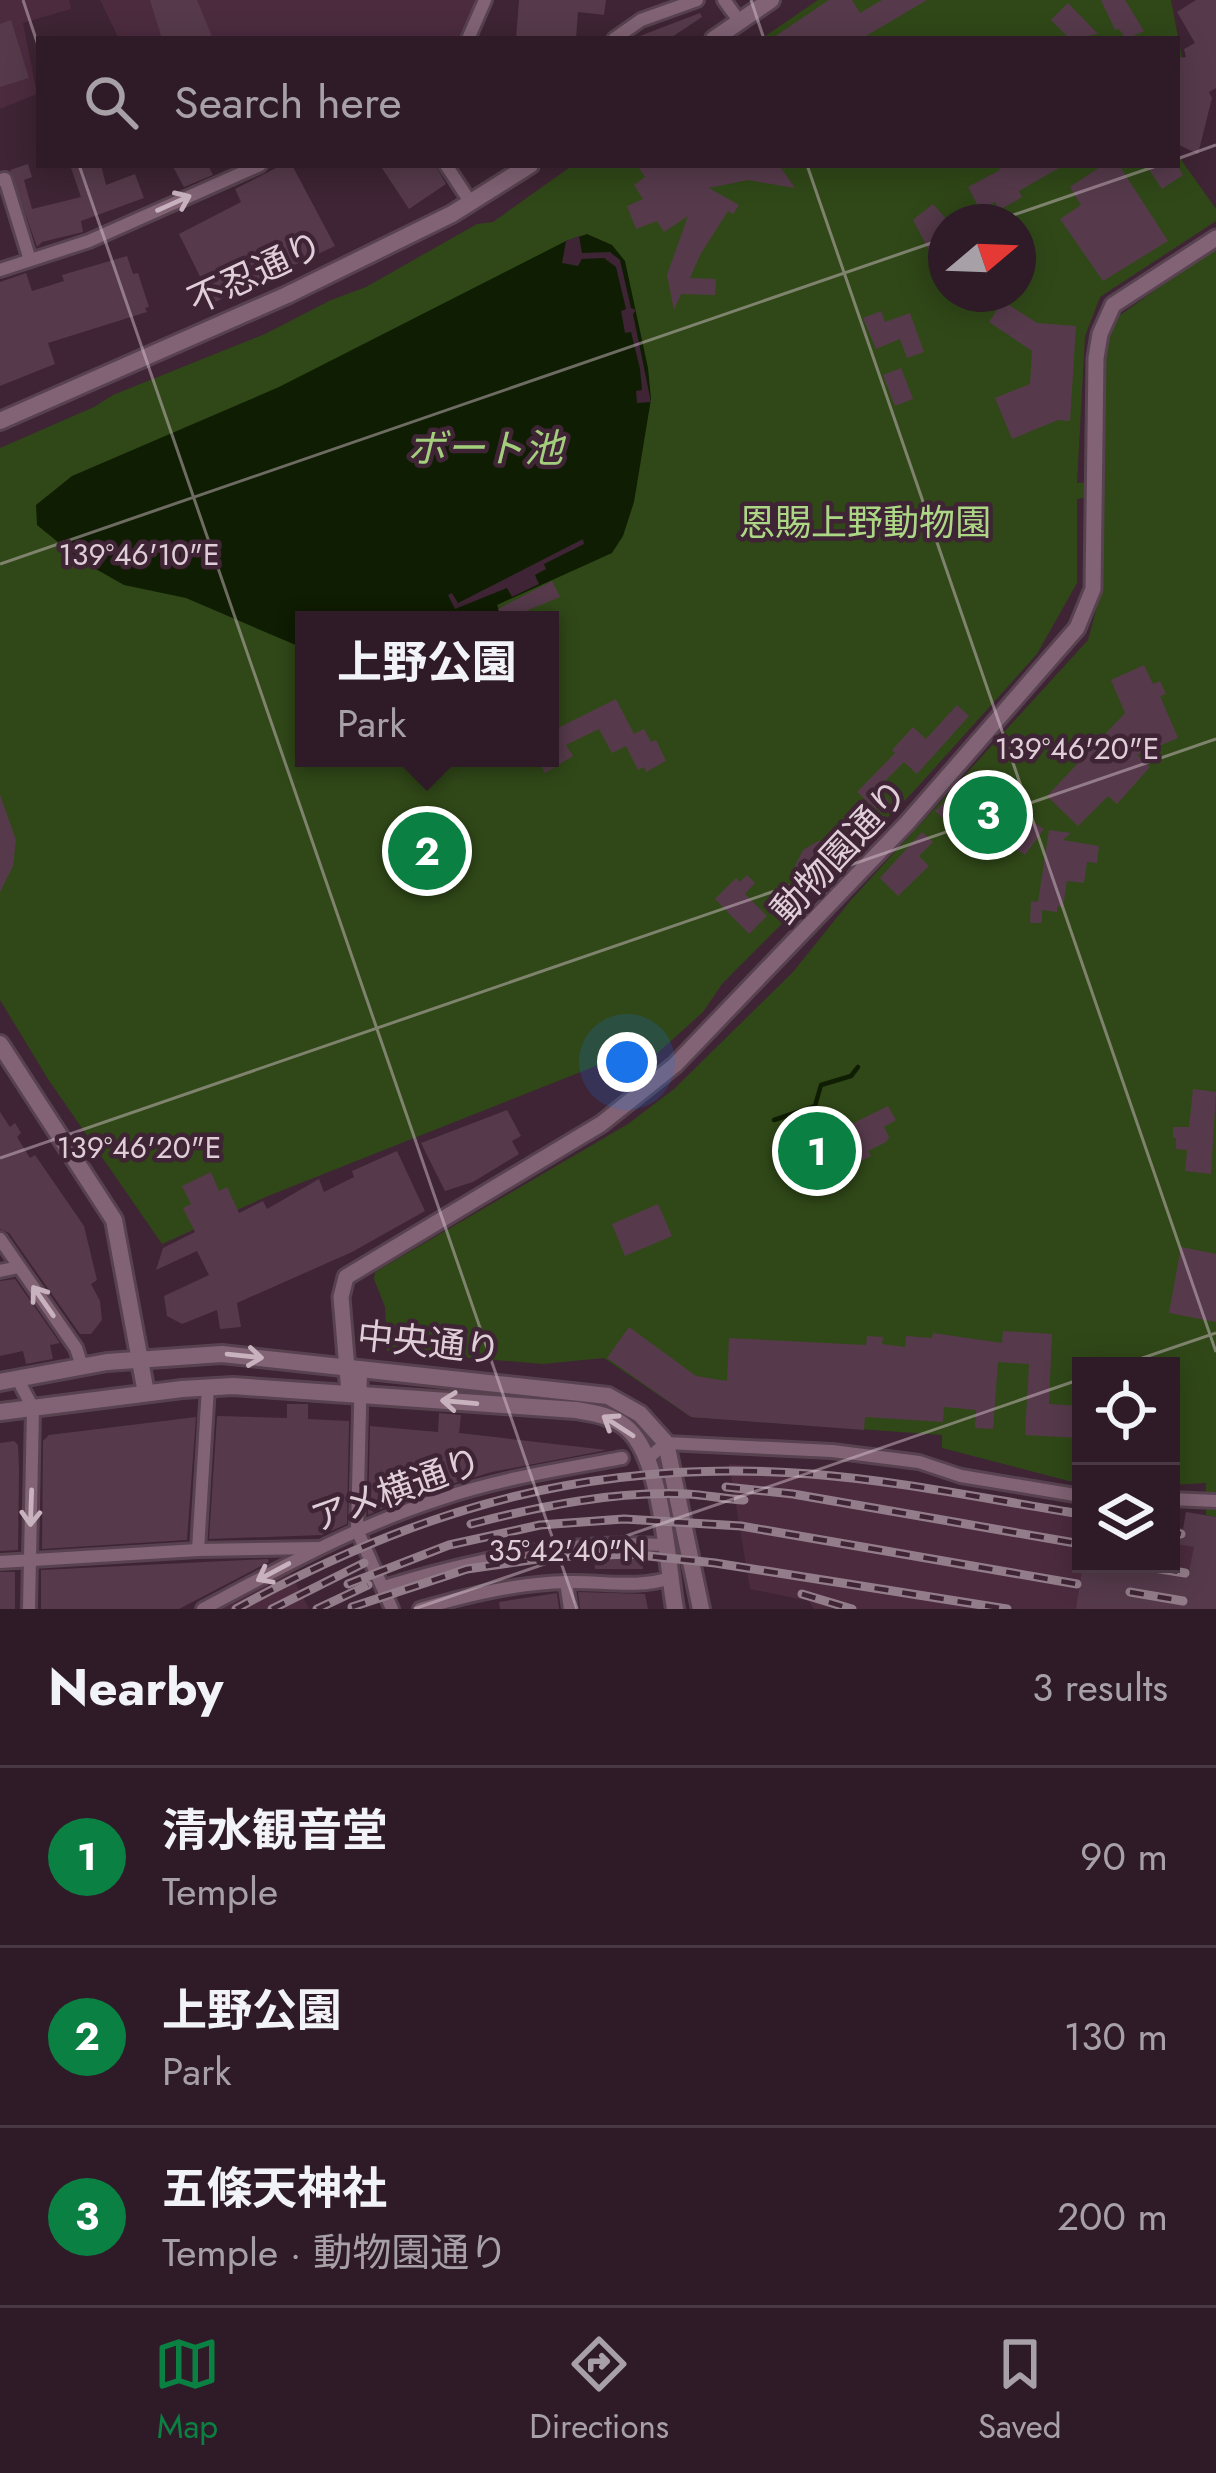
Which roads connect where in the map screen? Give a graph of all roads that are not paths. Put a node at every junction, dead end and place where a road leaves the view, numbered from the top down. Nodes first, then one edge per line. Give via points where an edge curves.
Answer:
1 (485, 0) edge
2 (697, 0) edge
3 (724, 0) edge
4 (771, 0) edge
5 (740, 22) junction
6 (469, 36) edge
7 (618, 36) edge
8 (719, 36) edge
9 (253, 168) edge
10 (448, 168) edge
11 (525, 168) edge
12 (0, 180) edge
13 (471, 203) junction
14 (1216, 238) edge
15 (30, 260) junction
16 (0, 270) edge
17 (0, 421) edge
18 (0, 1044) edge
19 (0, 1240) edge
20 (19, 1267) junction
21 (0, 1271) edge
22 (141, 1358) junction
23 (82, 1366) junction
24 (356, 1368) junction
25 (9, 1380) edge
26 (208, 1387) junction
27 (146, 1393) junction
28 (354, 1393) junction
29 (33, 1408) junction
30 (0, 1412) edge
31 (666, 1443) junction
32 (622, 1458) dead end
33 (647, 1460) junction
34 (1072, 1494) edge
35 (1180, 1499) edge
36 (1216, 1501) edge
37 (357, 1530) junction
38 (665, 1545) junction
39 (320, 1548) junction
40 (198, 1550) junction
41 (30, 1561) junction
42 (0, 1562) edge
43 (670, 1578) junction
44 (566, 1582) junction
45 (384, 1587) junction
46 (29, 1609) edge
47 (202, 1609) edge
48 (392, 1609) edge
49 (421, 1609) edge
50 (570, 1609) edge
51 (675, 1609) edge
52 (701, 1609) edge

1 - 6 street
2 - 7 street
3 - 5 street
4 - 5 main road
5 - 8 main road
15 -> 9 street
10 - 13 street
11 - 13 main road, 不忍通り
12 - 15 street
13 - 17 main road, 不忍通り via 237,319
14 - 24 street, 動物園通り via 1113,305 1100,334 1093,589 1077,628 908,823 675,1065 601,1124 346,1277 341,1297
15 - 16 street
18 - 22 main road via 114,1220
19 - 20 street
20 - 21 street
23 -> 20 street
22 - 23 main road, 中央通り
22 -> 24 main road, 中央通り via 222,1354
22 - 27 main road
23 - 25 main road, 中央通り
24 - 28 street, 動物園通り
24 - 31 main road, 中央通り via 591,1391 640,1414
25 - 29 street
26 - 27 main road, 中央通り
26 - 28 main road, 中央通り
26 - 40 street
27 - 29 main road, 中央通り
33 -> 28 main road, 中央通り via 628,1429 591,1412
28 - 37 street
29 - 30 main road, 中央通り
29 -> 41 street
31 - 33 street
31 - 34 street via 832,1450
31 - 52 main road
32 - 37 street, アメ横通り via 484,1486
33 - 38 main road
35 - 36 street
37 - 39 street, アメ横通り
37 - 45 street
38 - 43 main road
38 - 45 street via 551,1547
39 - 40 street
39 -> 47 street, アメ横通り
40 - 41 street
41 - 42 street
41 - 46 street
43 - 44 street
43 - 51 main road
44 - 49 street
44 - 50 street
45 - 48 street

